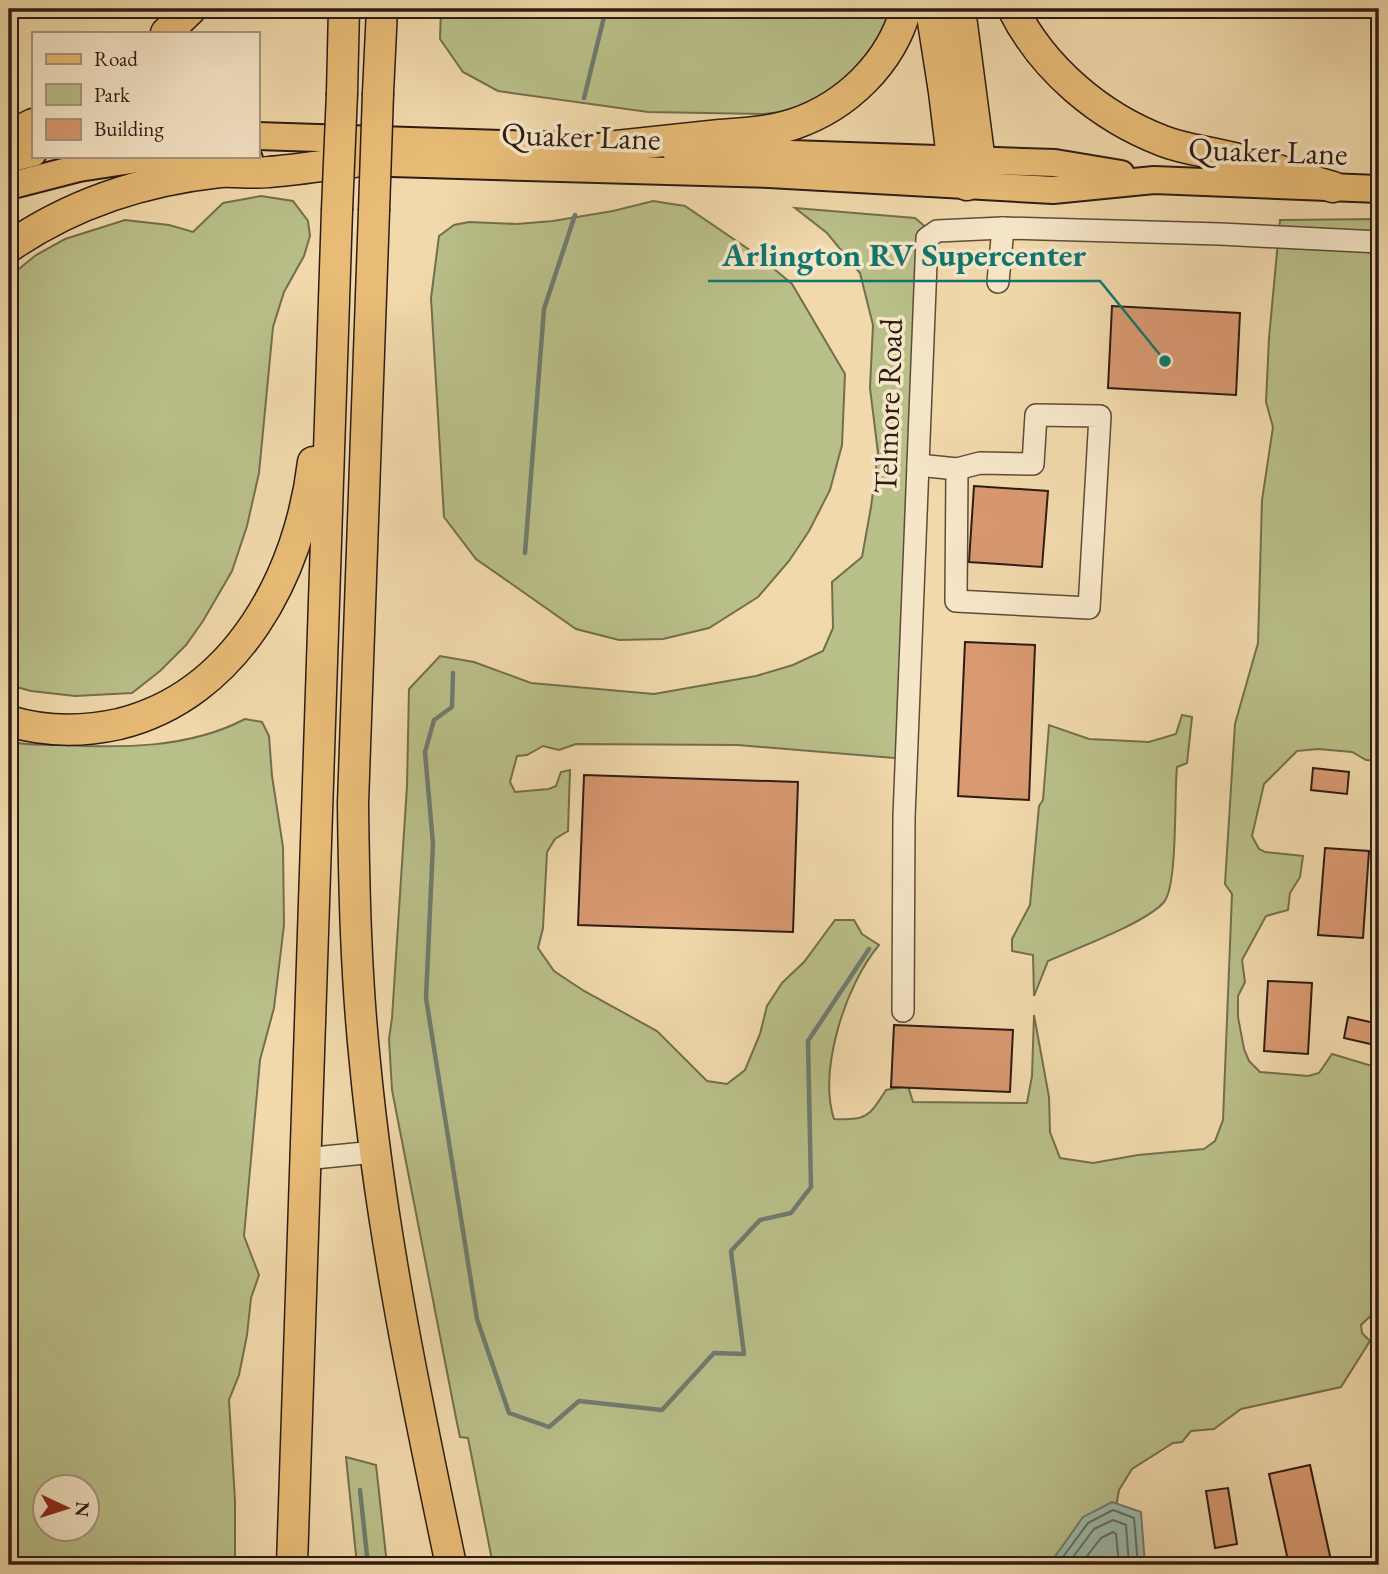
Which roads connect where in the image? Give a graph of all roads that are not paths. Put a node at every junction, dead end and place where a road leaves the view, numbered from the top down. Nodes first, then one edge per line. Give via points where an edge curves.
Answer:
1 (191, 9) edge
2 (344, 9) edge
3 (382, 9) edge
4 (906, 9) edge
5 (931, 9) edge
6 (960, 9) edge
7 (1013, 9) edge
8 (167, 32) edge
9 (32, 124) edge
10 (9, 136) edge
11 (259, 136) edge
12 (607, 147) junction
13 (32, 153) edge
14 (169, 158) edge
15 (231, 158) edge
16 (9, 159) edge
17 (354, 162) junction
18 (966, 169) junction
19 (9, 186) edge
20 (1333, 187) junction
21 (1379, 189) edge
22 (337, 210) junction
23 (1003, 228) junction
24 (1379, 242) edge
25 (9, 247) edge
26 (998, 282) dead end
27 (918, 465) junction
28 (957, 469) junction
29 (9, 721) edge
30 (903, 1011) dead end
31 (375, 1152) junction
32 (304, 1159) junction
33 (292, 1565) edge
34 (451, 1565) edge

1 - 8 highway
2 - 22 highway, bridge
3 - 31 highway, bridge via 354,828 358,976
4 - 12 highway via 876,68 845,97 811,117 753,132
5 - 18 highway via 944,92
6 - 18 highway
7 - 20 highway via 1064,76 1125,123 1182,147
9 - 10 highway
11 - 12 main road, Quaker Lane
12 - 18 main road, Quaker Lane
13 - 16 main road
14 - 19 main road, Quaker Lane via 79,168
15 - 17 main road, Quaker Lane
17 - 18 main road, Quaker Lane via 769,174
17 - 25 highway via 265,173 224,172 141,187 71,212
18 - 20 main road, Quaker Lane via 1053,190 1154,180
20 - 21 main road, Quaker Lane
22 - 29 highway via 309,489 287,561 254,629 202,685 145,716 71,730
22 - 32 highway
23 - 24 street, Telmore Road
23 - 26 street
23 - 27 street, Telmore Road via 937,231 927,238
27 - 28 street
27 - 30 street, Telmore Road via 902,905
28 - 28 street via 956,601 1089,608 1100,416 1036,415 1033,464 980,463
31 - 32 street
31 - 34 highway
32 - 33 highway

